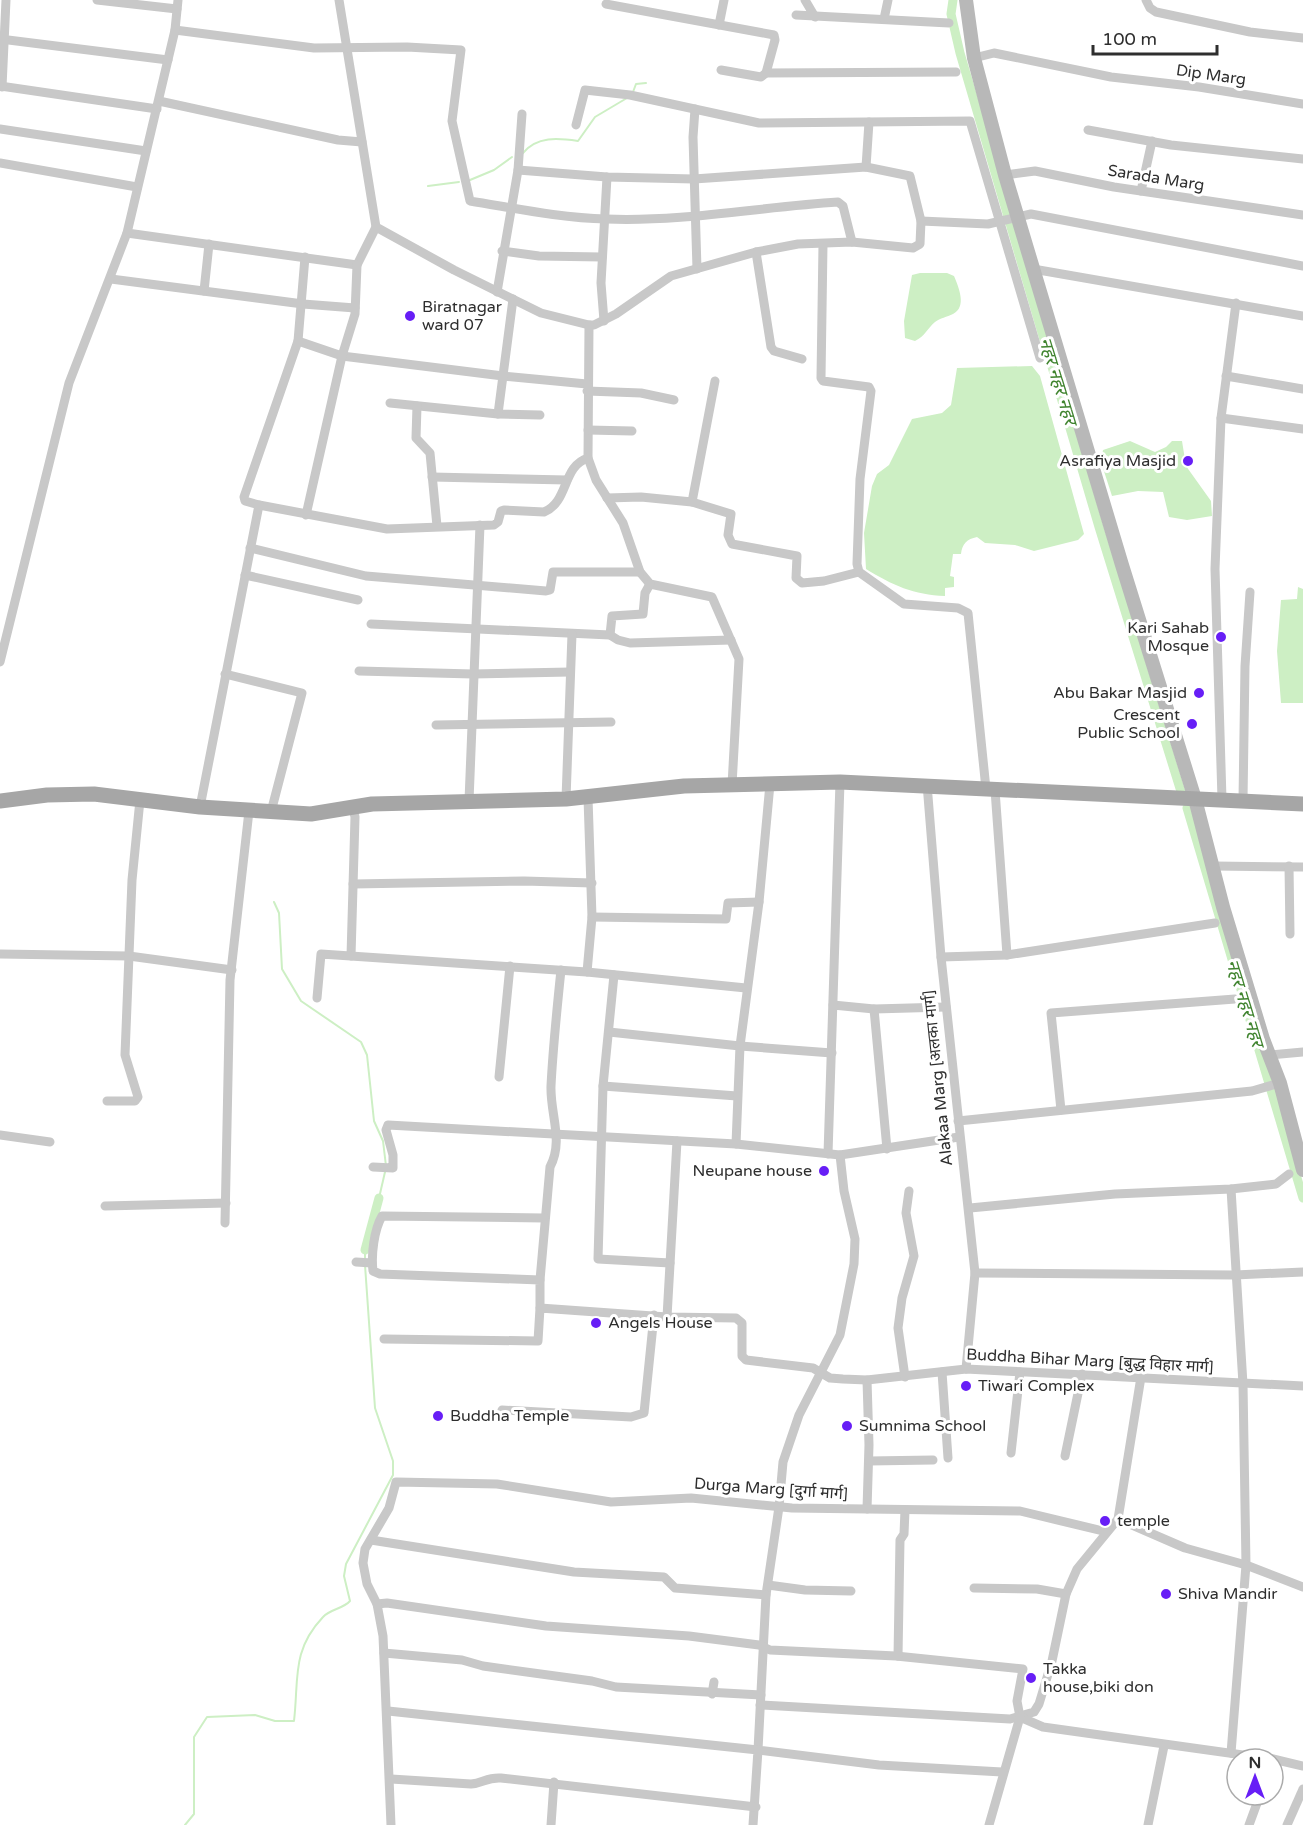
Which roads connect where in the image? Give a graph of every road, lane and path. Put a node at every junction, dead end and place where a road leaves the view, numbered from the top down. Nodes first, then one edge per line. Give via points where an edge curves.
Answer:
1 (6, 0) edge
2 (97, 0) edge
3 (339, 0) edge
4 (724, 0) edge
5 (805, 0) edge
6 (888, 0) edge
7 (966, 0) edge
8 (1146, 0) edge
9 (606, 4) dead end
10 (177, 5) edge
11 (796, 15) dead end
12 (815, 17) junction
13 (884, 20) junction
14 (949, 23) dead end
15 (718, 25) junction
16 (175, 30) junction
17 (1303, 38) edge
18 (2, 40) edge
19 (347, 49) junction
20 (974, 58) junction
21 (168, 60) junction
22 (721, 70) dead end
23 (956, 72) dead end
24 (766, 73) junction
25 (1, 87) edge
26 (1303, 104) edge
27 (158, 105) junction
28 (695, 109) junction
29 (522, 114) dead end
30 (870, 122) junction
31 (576, 125) dead end
32 (0, 129) edge
33 (1088, 130) dead end
34 (1152, 141) junction
35 (362, 142) junction
36 (146, 151) junction
37 (1303, 159) edge
38 (0, 163) edge
39 (866, 167) junction
40 (518, 170) junction
41 (1005, 175) junction
42 (607, 177) junction
43 (694, 179) junction
44 (137, 188) junction
45 (1141, 191) junction
46 (511, 208) junction
47 (1303, 215) edge
48 (695, 217) junction
49 (1009, 218) junction
50 (605, 219) junction
51 (921, 221) junction
52 (376, 227) junction
53 (127, 233) junction
54 (852, 242) junction
55 (209, 244) junction
56 (823, 244) junction
57 (502, 251) junction
58 (756, 252) junction
59 (305, 257) junction
60 (602, 257) junction
61 (357, 265) junction
62 (1303, 266) edge
63 (697, 269) junction
64 (1033, 269) junction
65 (111, 279) junction
66 (204, 291) junction
67 (497, 292) junction
68 (513, 299) junction
69 (1236, 303) junction
70 (303, 304) junction
71 (355, 308) junction
72 (1303, 316) edge
73 (604, 321) junction
74 (589, 325) junction
75 (298, 341) junction
76 (342, 356) junction
77 (1041, 358) dead end
78 (802, 359) dead end
79 (502, 376) junction
80 (1226, 376) junction
81 (715, 381) dead end
82 (587, 387) junction
83 (1303, 389) edge
84 (674, 400) dead end
85 (390, 403) dead end
86 (417, 406) junction
87 (498, 414) junction
88 (540, 415) dead end
89 (1221, 418) junction
90 (1303, 429) edge
91 (588, 430) junction
92 (632, 431) dead end
93 (588, 458) junction
94 (432, 477) junction
95 (567, 480) junction
96 (607, 498) junction
97 (692, 502) junction
98 (259, 505) junction
99 (306, 515) junction
100 (480, 525) junction
101 (436, 526) junction
102 (250, 548) junction
103 (640, 572) junction
104 (859, 572) junction
105 (245, 575) junction
106 (650, 584) junction
107 (477, 585) junction
108 (1250, 592) dead end
109 (358, 600) dead end
110 (371, 624) dead end
111 (475, 628) junction
112 (572, 634) junction
113 (610, 635) junction
114 (731, 640) junction
115 (0, 662) edge
116 (359, 671) dead end
117 (570, 672) junction
118 (225, 674) junction
119 (473, 674) junction
120 (567, 723) junction
121 (611, 723) dead end
122 (436, 725) dead end
123 (471, 727) junction
124 (840, 782) junction
125 (770, 784) junction
126 (927, 784) junction
127 (732, 785) junction
128 (991, 789) junction
129 (588, 798) junction
130 (566, 799) junction
131 (1196, 799) junction
132 (1222, 799) junction
133 (140, 800) junction
134 (1243, 800) junction
135 (0, 801) edge
136 (469, 801) junction
137 (1303, 804) edge
138 (200, 807) junction
139 (352, 808) junction
140 (249, 811) junction
141 (271, 812) junction
142 (1214, 866) junction
143 (1289, 866) junction
144 (1303, 867) edge
145 (592, 883) junction
146 (353, 884) junction
147 (759, 902) junction
148 (592, 917) junction
149 (1215, 923) dead end
150 (1290, 934) dead end
151 (0, 954) edge
152 (1007, 955) junction
153 (129, 956) junction
154 (351, 956) junction
155 (941, 957) junction
156 (510, 966) junction
157 (232, 970) junction
158 (561, 970) junction
159 (587, 972) junction
160 (614, 975) junction
161 (746, 988) junction
162 (317, 998) dead end
163 (1235, 999) dead end
164 (833, 1005) junction
165 (946, 1007) junction
166 (874, 1009) junction
167 (609, 1032) junction
168 (740, 1046) junction
169 (1303, 1052) edge
170 (832, 1053) junction
171 (1269, 1055) junction
172 (499, 1077) dead end
173 (1277, 1085) junction
174 (603, 1086) junction
175 (737, 1096) junction
176 (107, 1101) dead end
177 (1061, 1110) junction
178 (958, 1121) junction
179 (0, 1135) edge
180 (558, 1135) junction
181 (601, 1137) junction
182 (960, 1137) junction
183 (677, 1141) junction
184 (50, 1142) dead end
185 (736, 1144) junction
186 (887, 1149) junction
187 (828, 1154) junction
188 (840, 1155) junction
189 (373, 1167) dead end
190 (1303, 1170) edge
191 (1289, 1174) dead end
192 (1231, 1189) junction
193 (909, 1191) dead end
194 (226, 1203) junction
195 (105, 1206) dead end
196 (970, 1208) junction
197 (544, 1218) junction
198 (225, 1223) dead end
199 (356, 1262) dead end
200 (372, 1263) junction
201 (670, 1263) junction
202 (1303, 1272) edge
203 (975, 1273) junction
204 (1235, 1275) junction
205 (540, 1280) junction
206 (540, 1308) junction
207 (654, 1316) junction
208 (667, 1317) junction
209 (384, 1339) dead end
210 (966, 1369) junction
211 (942, 1372) junction
212 (1020, 1372) junction
213 (821, 1373) junction
214 (1082, 1374) junction
215 (905, 1377) junction
216 (1141, 1377) junction
217 (867, 1380) junction
218 (1244, 1384) junction
219 (1303, 1386) edge
220 (501, 1410) dead end
221 (1011, 1453) dead end
222 (1065, 1456) dead end
223 (948, 1458) dead end
224 (933, 1460) dead end
225 (869, 1461) junction
226 (779, 1507) junction
227 (867, 1509) junction
228 (905, 1510) junction
229 (1118, 1519) junction
230 (1107, 1532) junction
231 (371, 1540) junction
232 (1246, 1565) junction
233 (768, 1585) junction
234 (1303, 1587) edge
235 (974, 1588) dead end
236 (851, 1591) dead end
237 (1066, 1593) junction
238 (766, 1595) junction
239 (377, 1604) junction
240 (764, 1646) junction
241 (384, 1653) junction
242 (898, 1656) junction
243 (714, 1682) dead end
244 (712, 1694) junction
245 (761, 1695) junction
246 (760, 1705) junction
247 (388, 1712) junction
248 (1020, 1717) junction
249 (1164, 1746) junction
250 (1231, 1747) edge
251 (758, 1750) junction
252 (1225, 1752) edge
253 (1285, 1762) edge
254 (1303, 1766) edge
255 (1002, 1772) junction
256 (391, 1779) junction
257 (554, 1782) junction
258 (1303, 1789) edge
259 (756, 1807) junction
260 (1256, 1807) edge
261 (391, 1825) edge
262 (551, 1825) edge
263 (753, 1825) edge
264 (989, 1825) edge
265 (1148, 1825) edge
266 (1250, 1825) edge
267 (1287, 1825) edge

1 - 18 street
2 - 10 street
3 - 19 street
4 - 15 street
5 - 12 street
6 - 13 street
7 - 20 main road
8 - 17 street via 1156,12 1250,32
9 - 15 street
10 - 16 street
11 - 12 street
12 - 13 street
13 - 14 street
15 - 24 street via 774,35
16 - 19 street
16 - 21 street
18 - 21 street
18 - 25 street
19 - 35 street
19 - 46 street via 461,50 452,121 470,201
20 - 26 street, Dip Marg via 994,53 1111,77
20 - 41 main road
21 - 27 street
22 - 24 street via 761,77
23 - 24 street
25 - 27 street
27 - 35 street
27 - 36 street
28 - 30 street via 759,123
28 - 31 street via 585,90
28 - 43 street
29 - 40 street
30 - 39 street
30 - 49 street via 970,122
32 - 36 street
33 - 34 street
34 - 37 street
34 - 45 street
35 - 52 street
36 - 44 street
38 - 44 street
39 - 43 street
39 - 51 street via 910,176
40 - 42 street
40 - 46 street
41 - 45 street, Sarada Marg via 1035,171
41 - 49 main road
42 - 43 street
42 - 50 street
43 - 48 street
44 - 53 street
45 - 47 street, Sarada Marg
46 - 50 street
46 - 57 street
48 - 50 street
48 - 54 street via 838,202 843,206
48 - 63 street
49 - 51 street via 988,224
49 - 62 street via 1031,214
49 - 64 main road
49 - 77 street
50 - 60 street
51 - 54 street via 920,244 913,248
52 - 61 street
52 - 67 street
53 - 55 street
53 - 65 street
54 - 56 street
55 - 59 street
55 - 66 street
56 - 58 street
56 - 104 street via 821,378 869,387 871,391 860,479 856,546
57 - 60 street
57 - 67 street
58 - 63 street
58 - 78 street via 771,347
59 - 61 street
59 - 70 street
60 - 73 street
61 - 71 street
63 - 73 street via 659,282
64 - 69 street
64 - 131 main road
65 - 66 street
65 - 115 street via 69,383
66 - 70 street
67 - 68 street
68 - 74 street via 541,313
68 - 79 street
69 - 72 street
69 - 80 street
70 - 71 street
70 - 75 street
71 - 76 street
73 - 74 street
74 - 82 street
75 - 76 street
75 - 98 street via 244,497 245,501
76 - 79 street
76 - 99 street
79 - 82 street
79 - 87 street
80 - 83 street
80 - 89 street
81 - 97 street
82 - 84 street
82 - 91 street
85 - 86 street
86 - 87 street
86 - 94 street via 416,438 428,448
87 - 88 street
89 - 90 street
89 - 132 street via 1215,569
91 - 92 street
91 - 93 street
93 - 95 street via 573,467
93 - 96 street
94 - 95 street
94 - 101 street
95 - 100 street via 550,509 504,510 496,524
96 - 97 street
96 - 103 street via 623,523
97 - 104 street via 732,514 728,535 732,544 797,556 796,578 802,583
98 - 99 street
98 - 102 street
99 - 101 street via 387,529
100 - 101 street
100 - 107 street
102 - 105 street
102 - 107 street via 366,576
103 - 106 street
103 - 107 street via 553,573 550,590 546,591
104 - 128 street via 904,604 958,608 968,613
105 - 109 street
105 - 118 street
106 - 113 street via 642,614 612,616
106 - 114 street via 712,597
107 - 111 street
108 - 134 street
110 - 111 street
111 - 112 street
111 - 119 street
112 - 113 street
112 - 117 street
113 - 114 street via 630,643
114 - 127 street via 739,659
116 - 119 street
117 - 119 street
117 - 120 street
118 - 138 street
118 - 141 street via 302,693
119 - 123 street
120 - 121 street
120 - 123 street
120 - 130 street
122 - 123 street
123 - 136 street
124 - 125 main road
124 - 126 main road
124 - 164 street
125 - 127 main road
125 - 147 street
126 - 128 main road
126 - 155 street, Alakaa Marg [अलका मार्ग]
127 - 129 main road via 684,786
128 - 131 main road
128 - 152 street
129 - 130 main road
129 - 145 street
130 - 136 main road
131 - 132 main road
131 - 142 main road
132 - 134 main road
133 - 135 main road via 75,793
133 - 138 main road
133 - 153 street
134 - 137 main road
136 - 139 main road
138 - 140 main road
139 - 141 main road via 311,814
139 - 146 street
140 - 141 main road
140 - 157 street
142 - 143 street
142 - 171 main road
143 - 144 street
143 - 150 street
145 - 146 street
145 - 148 street
146 - 154 street
147 - 148 street via 728,903 726,919
147 - 161 street
148 - 159 street
149 - 152 street
151 - 153 street
152 - 155 street
153 - 157 street
153 - 176 street via 125,1055 138,1097 135,1101
154 - 156 street
154 - 162 street via 321,954
155 - 165 street, Alakaa Marg [अलका मार्ग]
156 - 158 street
156 - 172 street
157 - 194 street
158 - 159 street
158 - 180 street via 551,1085 551,1110
159 - 160 street
160 - 161 street
160 - 167 street
161 - 168 street
163 - 177 street via 1051,1012
164 - 166 street
164 - 170 street
165 - 166 street
165 - 178 street, Alakaa Marg [अलका मार्ग]
166 - 186 street
167 - 168 street
167 - 174 street
168 - 170 street
168 - 175 street
169 - 171 street
170 - 187 street
171 - 173 main road
173 - 177 street
173 - 190 main road
174 - 175 street
174 - 181 street
175 - 185 street
177 - 178 street
178 - 182 street, Alakaa Marg [अलका मार्ग]
179 - 184 street
180 - 181 street
180 - 189 street via 388,1125 393,1168
180 - 197 street
181 - 183 street
181 - 201 street via 598,1259
182 - 186 street
182 - 196 street, Alakaa Marg [अलका मार्ग]
183 - 185 street
183 - 201 street
185 - 187 street
186 - 188 street
187 - 188 street
188 - 213 street via 855,1239 854,1264 840,1335
191 - 192 street via 1276,1184
192 - 196 street via 1081,1196
192 - 204 street
193 - 215 street via 906,1213 914,1256 898,1329
194 - 195 street
194 - 198 street
196 - 203 street, Alakaa Marg [अलका मार्ग]
197 - 200 street via 382,1216
197 - 205 street
199 - 200 street
200 - 205 street via 373,1270 380,1274
201 - 208 street
202 - 204 street
203 - 204 street
203 - 210 street, Alakaa Marg [अलका मार्ग]
204 - 218 street
205 - 206 street
206 - 207 street, Buddha Bihar Marg [बुद्ध विहार मार्ग]
206 - 209 street via 538,1341
207 - 208 street, Buddha Bihar Marg [बुद्ध विहार मार्ग]
207 - 220 street via 644,1413 632,1417
208 - 213 street, Buddha Bihar Marg [बुद्ध विहार मार्ग] via 741,1319 742,1356 746,1360 813,1368
210 - 211 street, Buddha Bihar Marg [बुद्ध विहार मार्ग]
210 - 212 street, Buddha Bihar Marg [बुद्ध विहार मार्ग]
211 - 215 street, Buddha Bihar Marg [बुद्ध विहार मार्ग]
211 - 223 street
212 - 214 street, Buddha Bihar Marg [बुद्ध विहार मार्ग]
212 - 221 street
213 - 217 street, Buddha Bihar Marg [बुद्ध विहार मार्ग] via 830,1378
213 - 226 street via 786,1450
214 - 216 street, Buddha Bihar Marg [बुद्ध विहार मार्ग]
214 - 222 street
215 - 217 street, Buddha Bihar Marg [बुद्ध विहार मार्ग]
216 - 218 street, Buddha Bihar Marg [बुद्ध विहार मार्ग]
216 - 229 street
217 - 225 street
218 - 219 street, Buddha Bihar Marg [बुद्ध विहार मार्ग]
218 - 232 street
224 - 225 street
225 - 227 street
226 - 227 street, Durga Marg [दुर्गा मार्ग]
226 - 231 street, Durga Marg [दुर्गा मार्ग] via 709,1498 611,1502 497,1484 396,1482 389,1508
226 - 233 street
227 - 228 street, Durga Marg [दुर्गा मार्ग]
228 - 230 street, Durga Marg [दुर्गा मार्ग] via 1020,1511
228 - 242 street via 900,1540
229 - 230 street
229 - 232 street via 1185,1548
230 - 237 street via 1077,1569
231 - 238 street via 574,1572 664,1577 675,1588
231 - 239 street via 366,1549 364,1575
232 - 234 street
232 - 250 street
233 - 236 street
233 - 238 street
235 - 237 street
237 - 248 street via 1039,1704 1034,1712
238 - 240 street
239 - 240 street via 555,1627 689,1636
239 - 241 street
240 - 242 street via 770,1650
240 - 245 street
241 - 244 street via 462,1660 615,1687
241 - 247 street
242 - 248 street via 1023,1669 1017,1701
243 - 244 street
244 - 245 street
245 - 246 street
246 - 248 street via 947,1717
246 - 251 street
247 - 251 street
247 - 256 street
248 - 249 street via 1043,1727
248 - 255 street
249 - 252 street
249 - 265 street
251 - 255 street via 879,1765
251 - 259 street
253 - 254 street
255 - 264 street
256 - 257 street via 471,1784 487,1777
256 - 261 street
257 - 259 street
257 - 262 street
258 - 267 street
259 - 263 street
260 - 266 street

